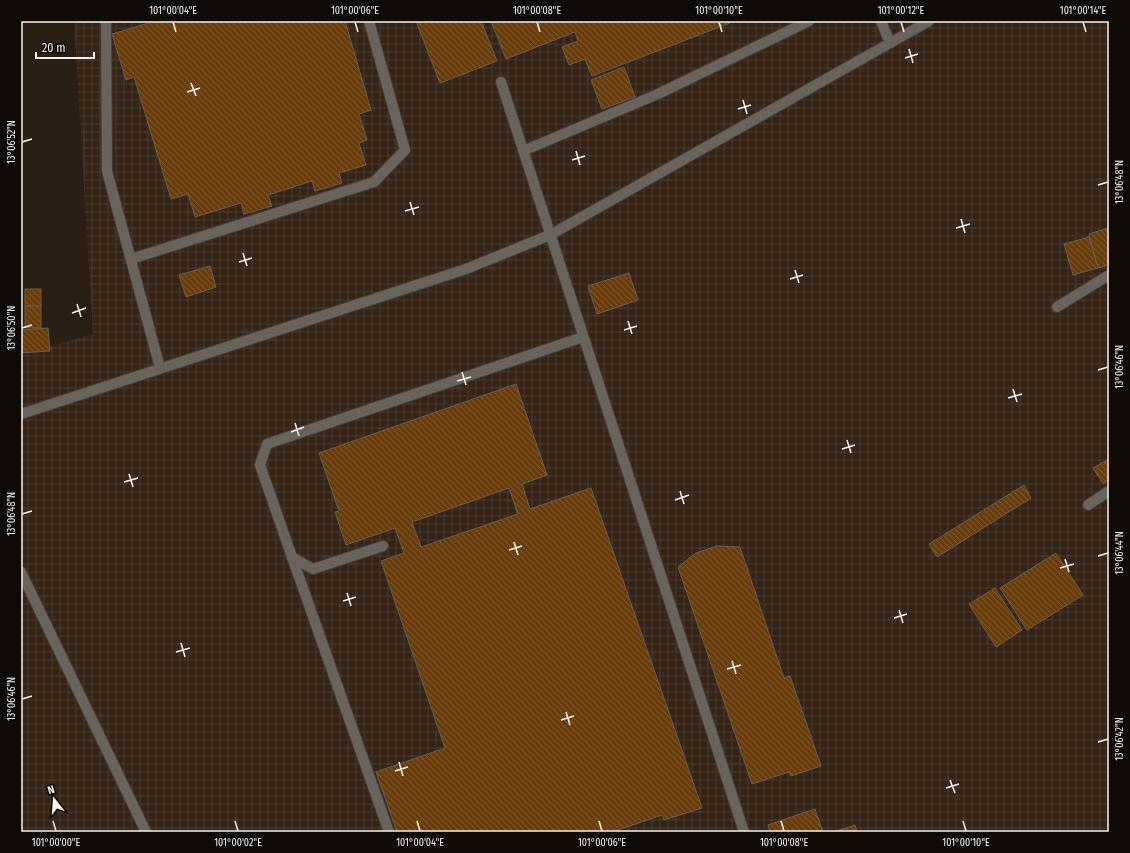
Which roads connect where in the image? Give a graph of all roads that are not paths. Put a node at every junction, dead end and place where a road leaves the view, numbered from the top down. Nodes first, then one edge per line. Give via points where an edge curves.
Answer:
1 (106, 21) edge
2 (368, 21) edge
3 (809, 21) edge
4 (881, 21) edge
5 (929, 21) edge
6 (890, 43) junction
7 (501, 82) dead end
8 (523, 151) junction
9 (550, 235) junction
10 (131, 259) junction
11 (1109, 275) edge
12 (1057, 307) dead end
13 (583, 337) junction
14 (160, 368) junction
15 (21, 414) edge
16 (1109, 491) edge
17 (1088, 504) dead end
18 (383, 546) dead end
19 (292, 557) junction
20 (21, 572) edge
21 (146, 832) edge
22 (389, 832) edge
23 (744, 832) edge

1 - 10 street via 107,171
2 - 10 street via 405,150 374,182
3 - 8 street via 658,94
4 - 6 street
5 - 6 street
6 - 9 street
7 - 8 street
8 - 9 street
9 - 13 street
9 - 14 street via 466,269
10 - 14 street
11 - 12 street
13 - 19 street via 267,444 260,465
13 - 23 street
14 - 15 street
16 - 17 street
18 - 19 street via 313,568
19 - 22 street
20 - 21 street

